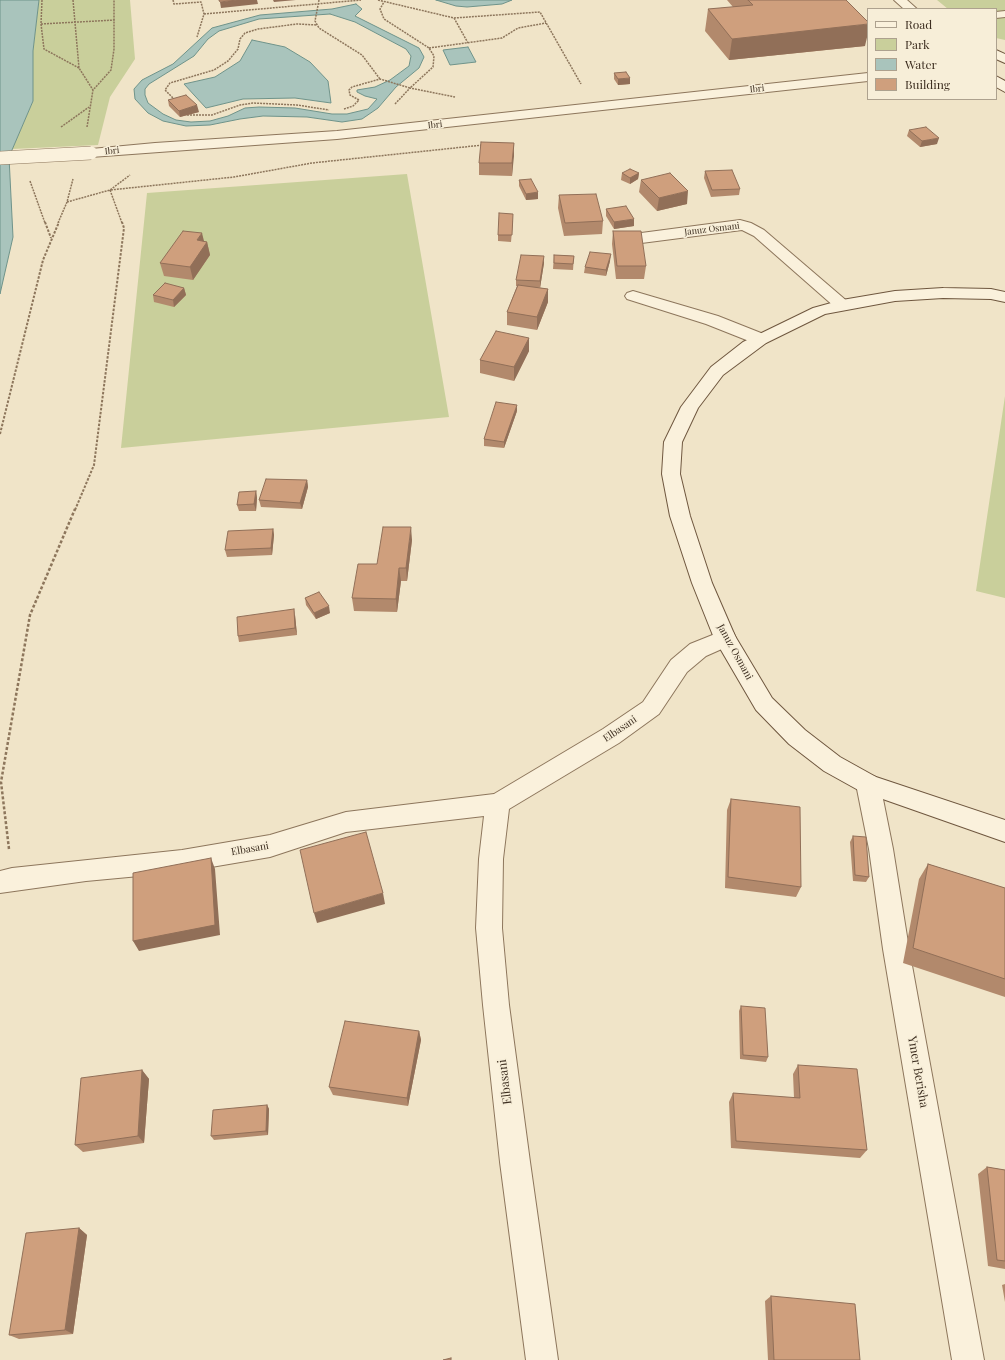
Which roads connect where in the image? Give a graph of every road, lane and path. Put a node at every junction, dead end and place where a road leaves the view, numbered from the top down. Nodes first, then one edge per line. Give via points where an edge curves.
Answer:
1 (42, 0) edge
2 (73, 0) edge
3 (114, 0) edge
4 (173, 0) edge
5 (319, 0) edge
6 (361, 0) edge
7 (378, 0) edge
8 (900, 0) edge
9 (384, 2) junction
10 (320, 4) junction
11 (910, 8) edge
12 (204, 14) junction
13 (454, 18) junction
14 (115, 20) junction
15 (75, 21) junction
16 (546, 23) junction
17 (41, 24) junction
18 (317, 25) junction
19 (197, 37) dead end
20 (468, 43) junction
21 (430, 48) junction
22 (80, 68) junction
23 (867, 77) edge
24 (380, 79) junction
25 (997, 81) edge
26 (575, 87) dead end
27 (410, 88) junction
28 (1005, 88) edge
29 (93, 90) junction
30 (456, 97) dead end
31 (179, 104) edge
32 (392, 108) dead end
33 (343, 109) dead end
34 (335, 110) dead end
35 (187, 115) edge
36 (86, 130) dead end
37 (155, 147) junction
38 (0, 158) edge
39 (73, 179) dead end
40 (29, 181) dead end
41 (110, 190) junction
42 (67, 202) junction
43 (52, 239) junction
44 (626, 240) edge
45 (633, 296) dead end
46 (1005, 297) edge
47 (842, 305) junction
48 (760, 339) junction
49 (0, 434) edge
50 (725, 638) junction
51 (868, 784) junction
52 (498, 804) junction
53 (1005, 831) edge
54 (6, 881) edge
55 (542, 1360) edge
56 (968, 1360) edge

1 - 17 path
2 - 15 path
3 - 14 path
4 - 12 path via 174,4 201,2
5 - 10 path
6 - 10 path
7 - 9 path
8 - 11 street
9 - 13 path
9 - 21 path via 380,9 384,19
10 - 12 path
10 - 18 path via 315,21
12 - 19 path
13 - 16 path via 540,12
13 - 20 path
14 - 15 path
14 - 29 path via 111,70
15 - 17 path
15 - 22 path
16 - 20 path via 518,28 502,38
16 - 26 path via 583,86
17 - 22 path via 44,49
18 - 24 path via 362,55
18 - 31 path via 297,24 245,33 240,39 238,49 228,61 214,70 170,83 165,90
20 - 21 path
21 - 27 path via 434,56 433,67
22 - 29 path
23 - 37 street, Ibri via 337,135
24 - 27 path
24 - 33 path via 352,87 349,90 350,95 359,100 353,106
25 - 28 street
27 - 30 path
27 - 32 path
29 - 36 path
34 - 35 path via 253,103 212,115
37 - 38 street, Ibri, bridge
37 - 41 path via 130,175
39 - 42 path
40 - 43 path
41 - 42 path
41 - 54 path via 124,228 94,465 30,615 1,782
42 - 43 path
43 - 49 path via 43,260
44 - 47 street, Januz Osmani via 740,224 759,233
45 - 48 street via 712,320
46 - 47 street, Januz Osmani via 991,294 943,293 894,296
47 - 48 street, Januz Osmani via 819,311
48 - 50 street, Januz Osmani via 717,371 690,407 673,442 671,474 680,516 702,583
50 - 51 street, Januz Osmani via 764,704 791,732 832,764
50 - 52 street, Elbasani via 698,650 679,666 651,708 611,736
51 - 53 street, Januz Osmani
51 - 56 street, Ymer Berisha
52 - 54 street, Elbasani via 346,822 270,846 182,861
52 - 55 street, Elbasani via 491,859 489,928 515,1162

